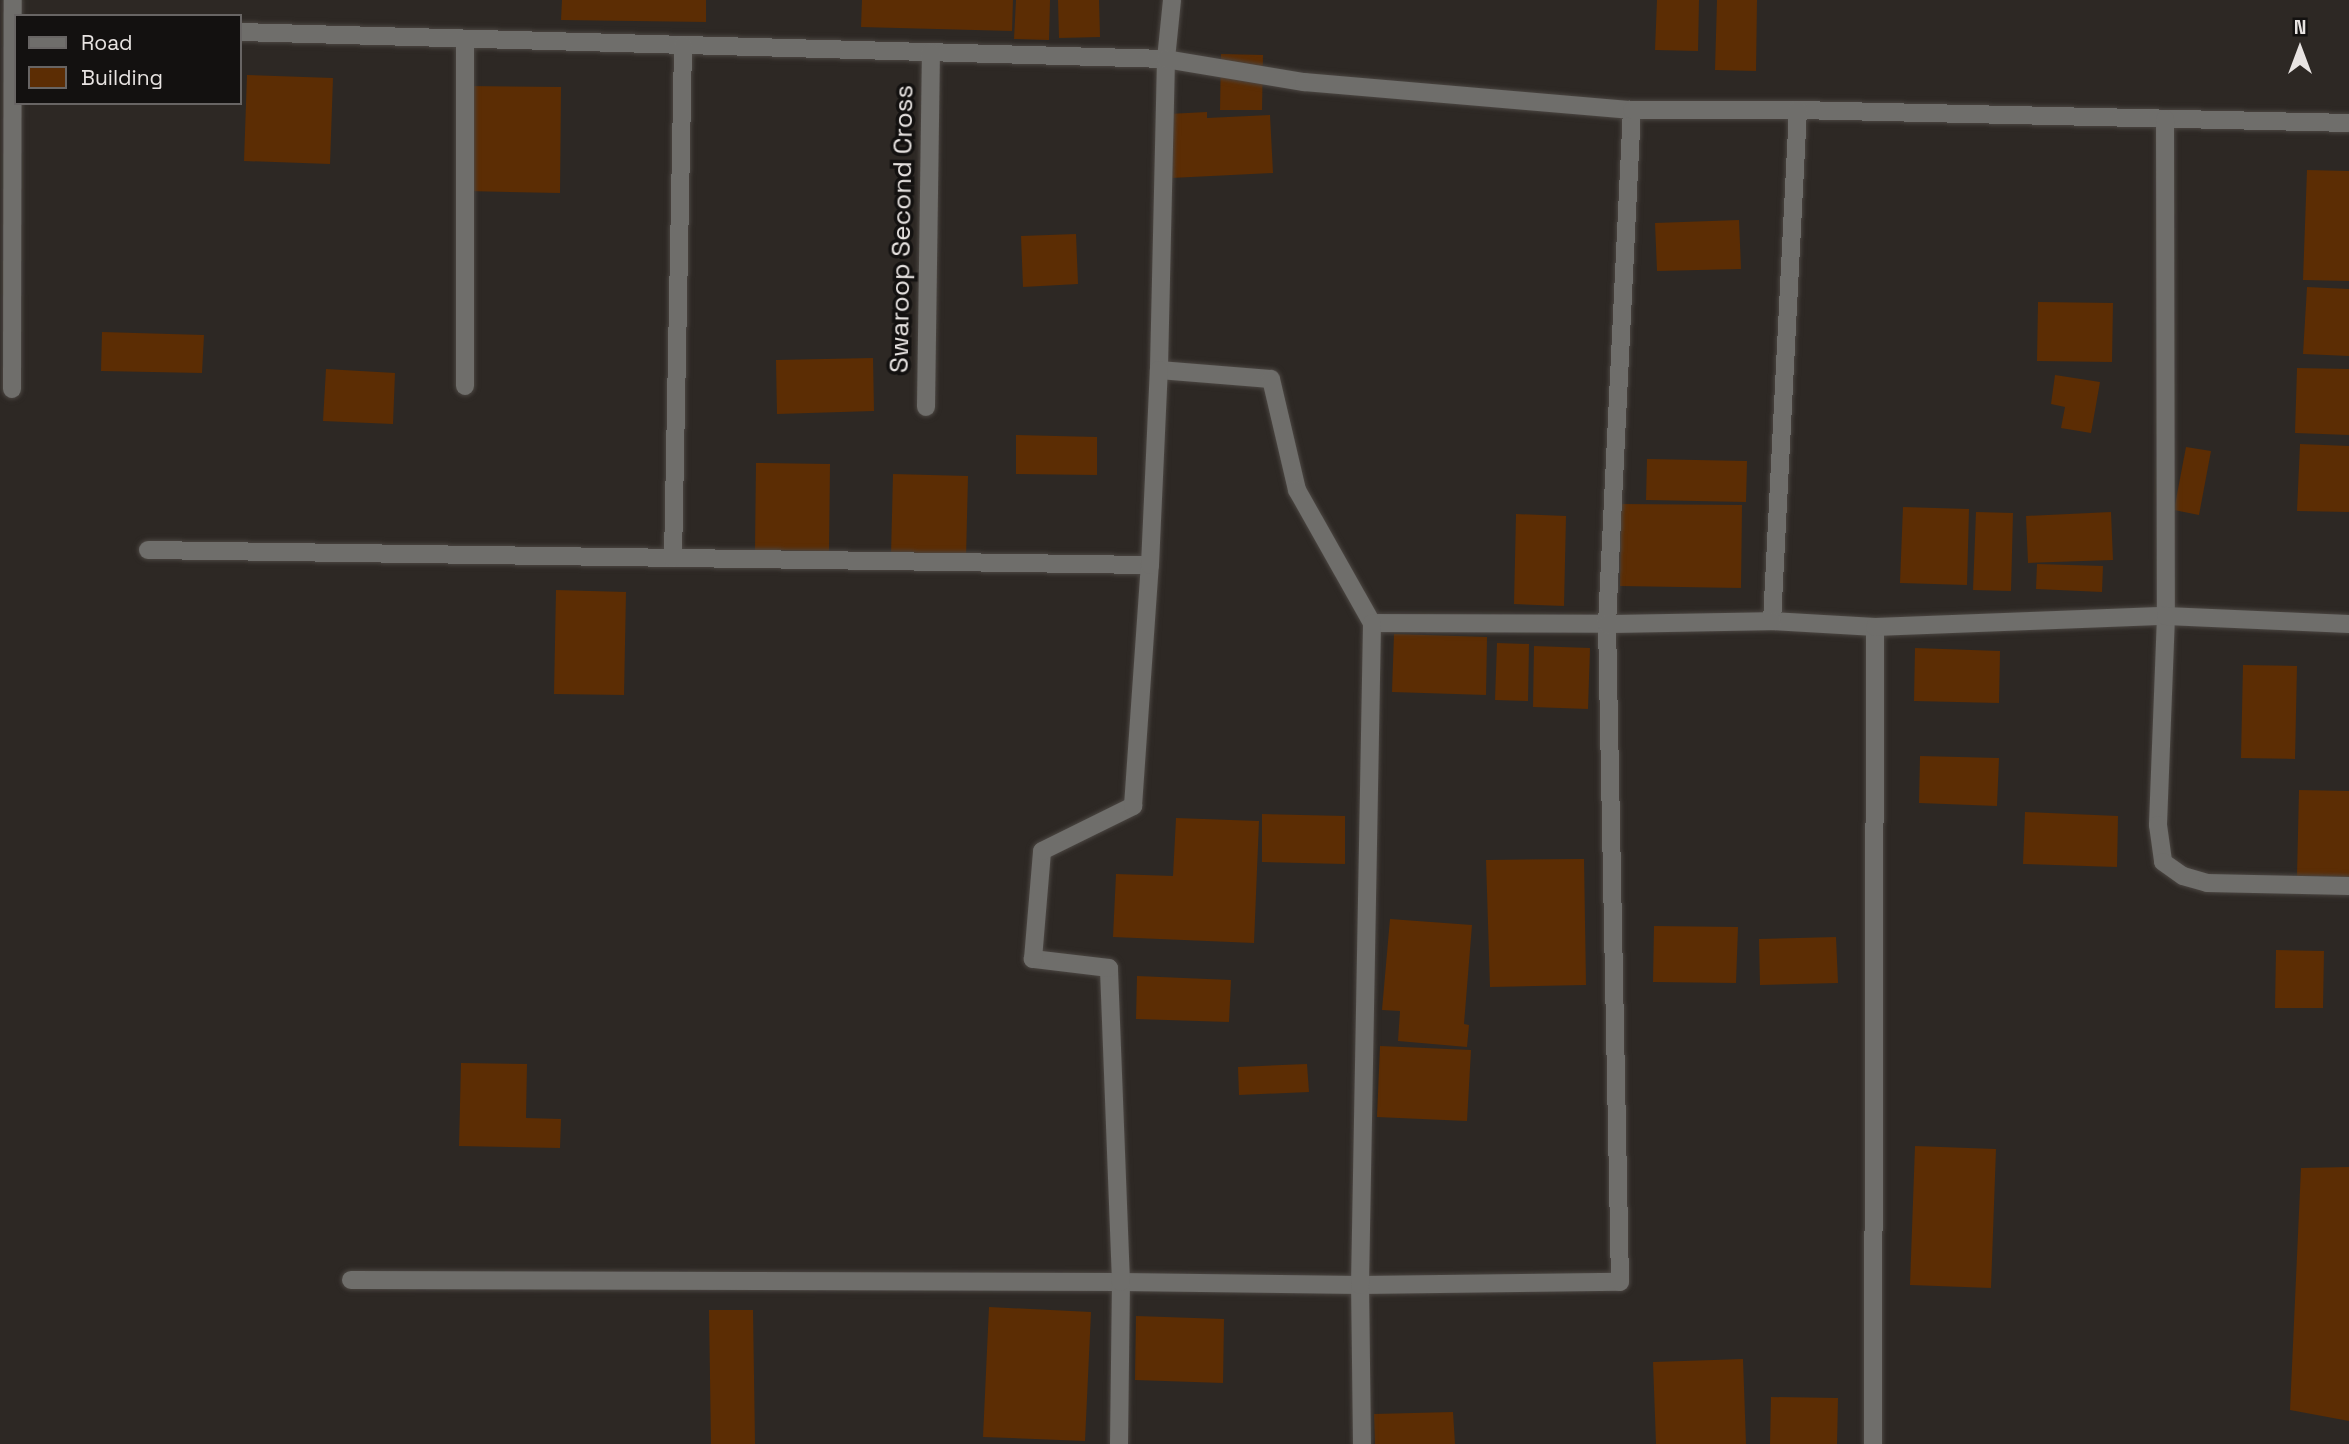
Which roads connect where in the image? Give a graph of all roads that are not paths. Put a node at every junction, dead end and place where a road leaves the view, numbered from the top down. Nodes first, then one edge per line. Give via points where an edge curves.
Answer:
1 (13, 0) edge
2 (1172, 0) edge
3 (10, 25) edge
4 (242, 32) edge
5 (465, 39) junction
6 (683, 45) junction
7 (931, 52) junction
8 (1166, 59) junction
9 (1632, 110) junction
10 (1798, 110) junction
11 (2165, 119) junction
12 (2349, 123) edge
13 (1159, 370) junction
14 (465, 386) dead end
15 (12, 389) dead end
16 (926, 407) dead end
17 (148, 550) dead end
18 (673, 558) junction
19 (1150, 565) junction
20 (2166, 616) junction
21 (1772, 621) junction
22 (1372, 623) junction
23 (1607, 624) junction
24 (2349, 624) edge
25 (1875, 627) junction
26 (2349, 886) edge
27 (351, 1280) dead end
28 (1121, 1282) junction
29 (1360, 1285) junction
30 (1119, 1444) edge
31 (1362, 1444) edge
32 (1873, 1444) edge

1 - 3 street
2 - 8 street
3 - 15 street
4 - 5 street
5 - 6 street
5 - 14 street
6 - 7 street
6 - 18 street
7 - 8 street
7 - 16 street, Swaroop Second Cross
8 - 9 street via 1304,82
8 - 13 street
9 - 10 street
9 - 23 street
10 - 11 street
10 - 21 street
11 - 12 street
11 - 20 street
13 - 19 street
13 - 22 street via 1271,379 1297,490
17 - 18 street
18 - 19 street
19 - 28 street via 1133,806 1042,851 1033,959 1109,968
20 - 24 street
20 - 25 street
20 - 26 street via 2158,825 2164,862 2183,876 2207,883
21 - 23 street
21 - 25 street
22 - 23 street
22 - 29 street
23 - 29 street via 1620,1282
25 - 32 street
27 - 28 street
28 - 29 street
28 - 30 street
29 - 31 street

